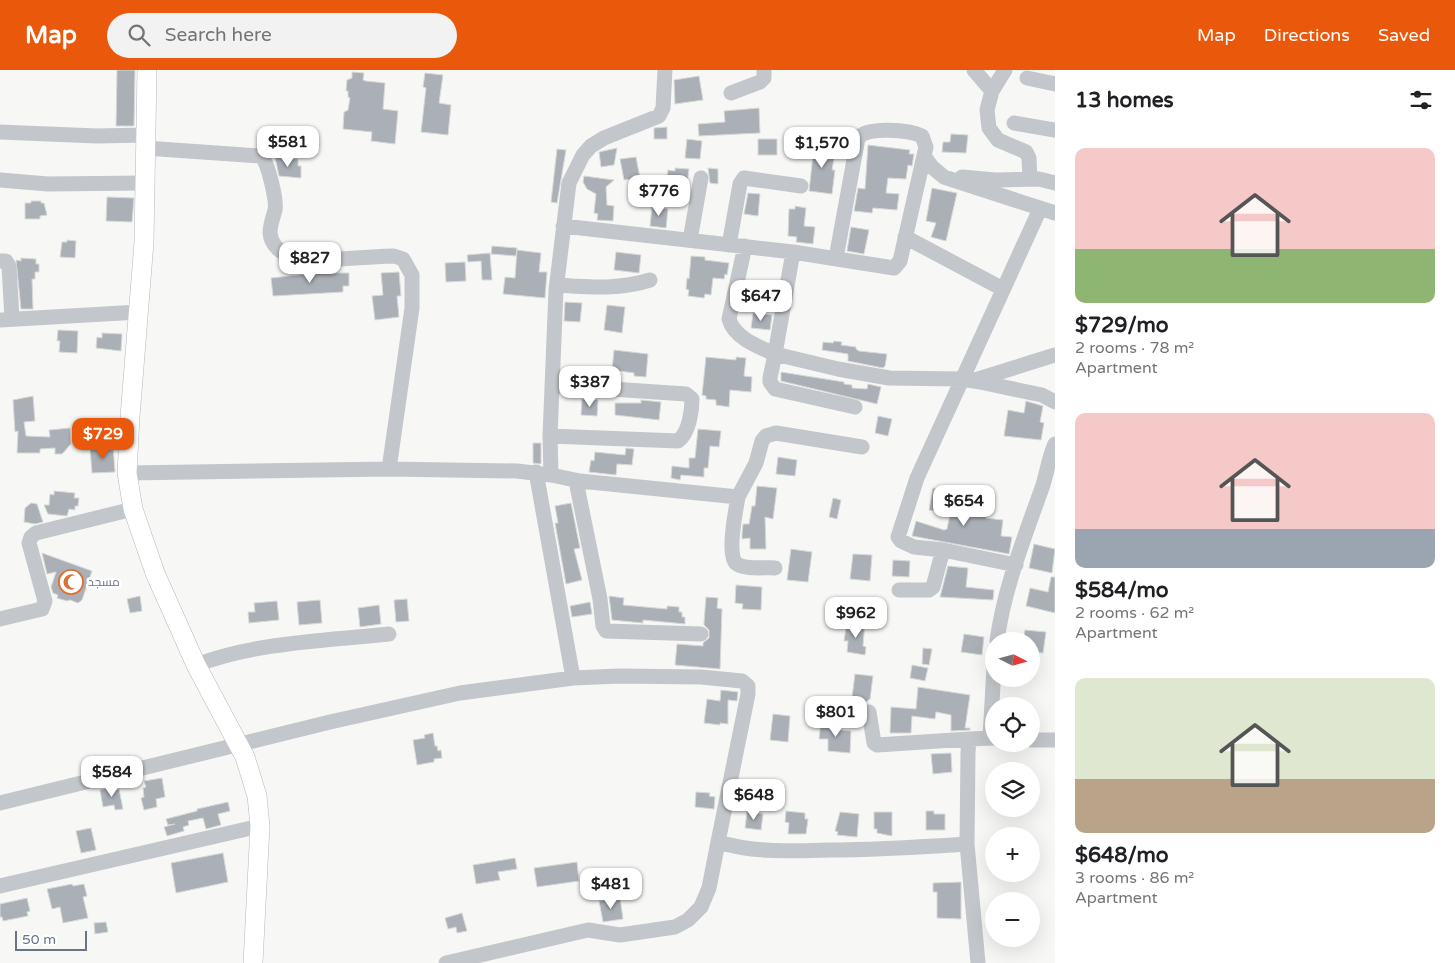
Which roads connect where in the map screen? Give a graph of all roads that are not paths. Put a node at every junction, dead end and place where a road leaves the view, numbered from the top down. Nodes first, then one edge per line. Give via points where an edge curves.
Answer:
1 (147, 70) edge
2 (665, 70) edge
3 (764, 70) edge
4 (974, 70) edge
5 (1005, 70) edge
6 (1027, 78) dead end
7 (1055, 84) edge
8 (992, 91) junction
9 (731, 93) dead end
10 (1014, 123) dead end
11 (1055, 130) edge
12 (0, 132) edge
13 (146, 142) junction
14 (924, 156) junction
15 (944, 177) junction
16 (701, 178) dead end
17 (1030, 178) junction
18 (0, 180) edge
19 (918, 181) junction
20 (145, 183) junction
21 (1055, 183) edge
22 (800, 186) dead end
23 (1048, 211) edge
24 (563, 226) junction
25 (906, 237) junction
26 (690, 240) junction
27 (729, 245) junction
28 (745, 246) junction
29 (793, 252) junction
30 (836, 258) junction
31 (0, 261) edge
32 (650, 280) dead end
33 (557, 284) junction
34 (1003, 289) junction
35 (139, 312) junction
36 (6, 319) edge
37 (775, 354) junction
38 (1055, 355) edge
39 (967, 380) junction
40 (552, 385) junction
41 (1055, 402) edge
42 (855, 407) dead end
43 (550, 436) junction
44 (1055, 444) edge
45 (862, 447) dead end
46 (389, 469) junction
47 (127, 473) junction
48 (544, 474) junction
49 (580, 481) junction
50 (738, 496) junction
51 (133, 510) junction
52 (943, 550) junction
53 (1016, 564) junction
54 (775, 568) dead end
55 (899, 590) dead end
56 (0, 619) edge
57 (998, 632) edge
58 (389, 634) dead end
59 (701, 634) dead end
60 (196, 664) junction
61 (573, 678) junction
62 (869, 712) dead end
63 (985, 738) edge
64 (970, 739) junction
65 (1040, 740) edge
66 (1055, 740) edge
67 (239, 746) junction
68 (0, 803) edge
69 (260, 826) junction
70 (718, 842) junction
71 (967, 844) junction
72 (0, 886) edge
73 (253, 963) edge
74 (446, 963) edge
75 (978, 963) edge

1 - 13 main road
2 - 24 street via 663,108 659,116 604,138 583,156 569,182
3 - 9 street via 764,78 760,82
4 - 8 street
5 - 8 street
6 - 7 street
8 - 17 street via 987,110 990,132 998,140 1026,152
10 - 11 street
12 - 13 street via 97,136
13 - 20 main road
13 - 46 street via 261,156 266,164 275,203 269,229 271,239 284,254 311,260 394,256 403,258 408,264 412,275 412,308
14 - 15 street
14 - 19 street
14 - 30 street via 926,141 916,133 890,130 861,135
15 - 17 street
15 - 19 street
15 - 23 street
16 - 26 street
17 - 21 street
18 - 20 street via 48,184
19 - 25 street
20 - 35 main road
22 - 27 street via 744,178 740,184
23 - 34 street
24 - 26 street
24 - 33 street
25 - 30 street via 900,261 894,268
25 - 34 street
26 - 27 street
27 - 28 street
28 - 29 street
28 - 37 street via 729,319 731,327 753,344
29 - 30 street
29 - 37 street
31 - 36 street via 6,261 9,266
32 - 33 street via 604,288
33 - 40 street
34 - 39 street
35 - 36 street
35 - 47 main road
37 - 39 street via 889,378
37 - 42 street via 770,378 775,389
38 - 39 street
39 - 41 street via 1042,395
39 - 52 street via 917,478 898,537 914,547
40 - 43 street
40 - 43 street via 686,394 692,399 692,404 686,433 678,441
43 - 48 street
44 - 53 street
45 - 50 street via 776,433 766,436
46 - 47 street
46 - 48 street
47 - 51 main road
48 - 49 street
48 - 61 street
49 - 50 street
49 - 59 street via 577,486 606,631
50 - 54 street via 732,543 734,562 739,566
51 - 56 street via 36,533 31,537 29,543 44,606
51 - 60 main road via 155,573
52 - 53 street
52 - 55 street via 933,587 929,590
53 - 57 street
58 - 60 street via 250,649
60 - 67 main road
61 - 67 street via 460,693
61 - 70 street via 701,677 746,683 748,694
62 - 64 street via 877,745
63 - 64 street
64 - 71 street
65 - 66 street
67 - 68 street
67 - 69 main road via 257,796
69 - 72 street
69 - 73 main road
70 - 71 street via 737,847 790,851
70 - 74 street via 709,888 701,907 675,927 620,935 588,930
71 - 75 street

